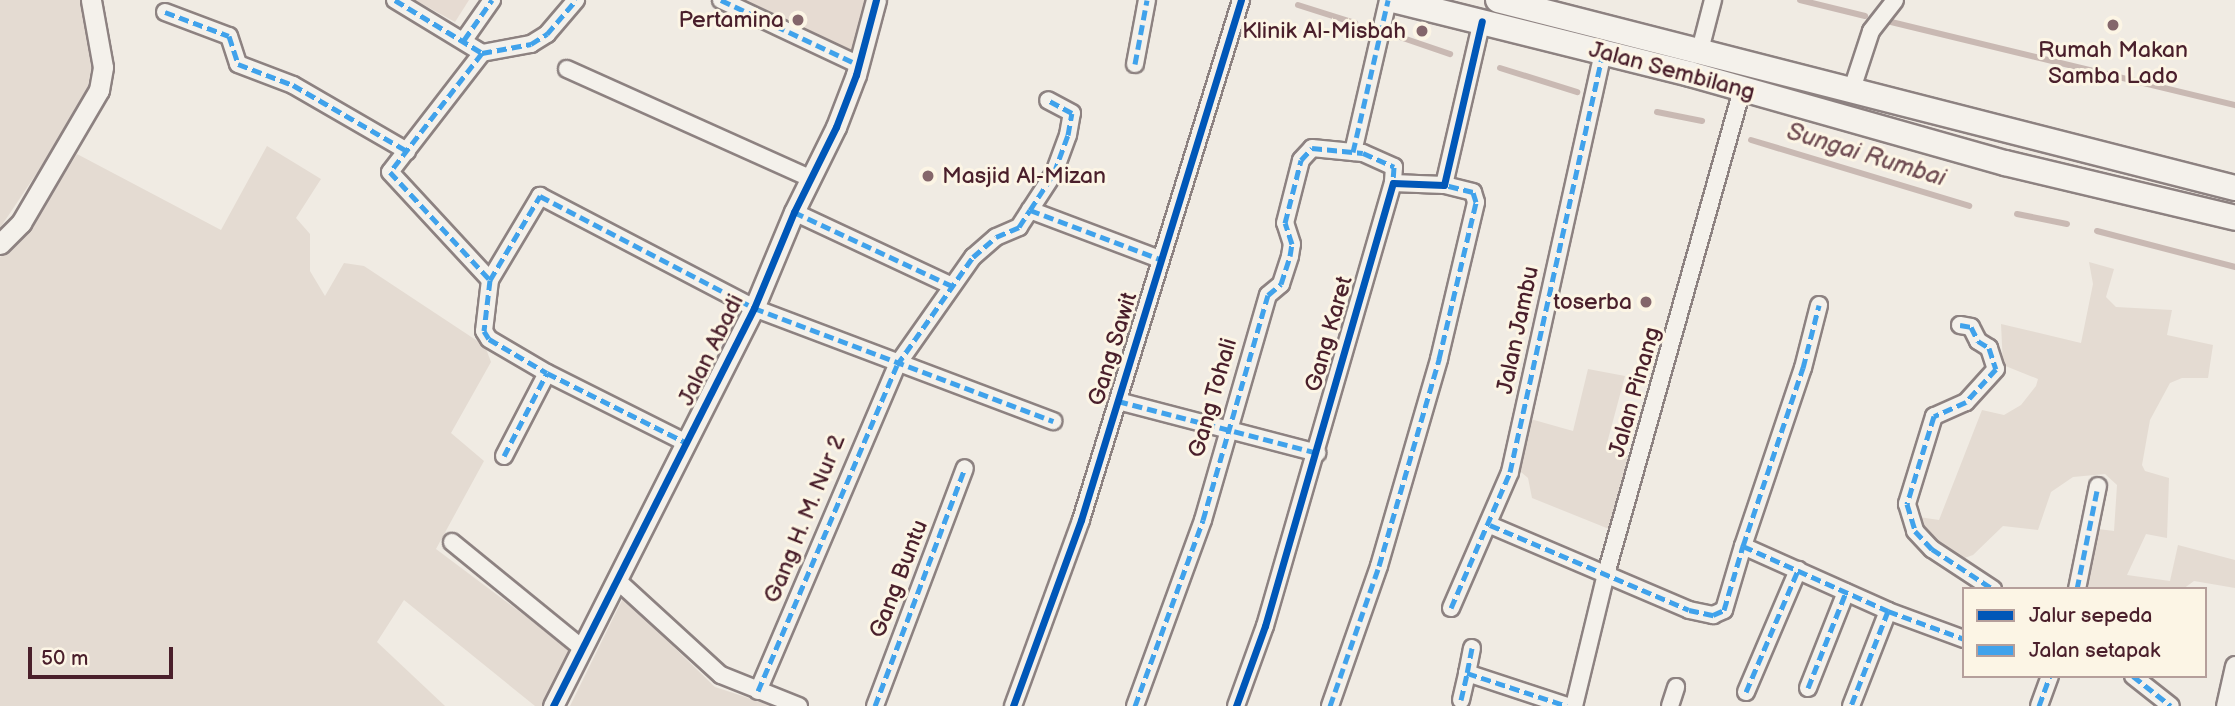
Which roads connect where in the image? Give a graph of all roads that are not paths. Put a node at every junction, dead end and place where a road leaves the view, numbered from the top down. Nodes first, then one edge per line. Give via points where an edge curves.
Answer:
1 (91, 0) edge
2 (395, 0) edge
3 (492, 0) edge
4 (576, 0) edge
5 (720, 0) edge
6 (876, 0) edge
7 (1147, 0) edge
8 (1241, 0) edge
9 (1388, 0) edge
10 (1393, 0) edge
11 (1498, 0) edge
12 (1713, 0) edge
13 (1895, 0) edge
14 (165, 12) dead end
15 (1482, 21) junction
16 (464, 40) junction
17 (482, 53) junction
18 (1603, 53) junction
19 (1699, 54) junction
20 (1135, 64) dead end
21 (859, 65) junction
22 (567, 69) dead end
23 (1742, 90) junction
24 (1851, 92) junction
25 (1048, 100) dead end
26 (407, 150) junction
27 (1353, 152) junction
28 (810, 178) junction
29 (1393, 183) junction
30 (1444, 185) junction
31 (2235, 188) edge
32 (1030, 210) junction
33 (794, 212) junction
34 (2235, 218) edge
35 (0, 244) edge
36 (1160, 258) junction
37 (490, 280) junction
38 (951, 286) junction
39 (1819, 305) dead end
40 (754, 308) junction
41 (1960, 324) dead end
42 (897, 365) junction
43 (547, 373) junction
44 (1118, 401) junction
45 (1053, 421) dead end
46 (1227, 428) junction
47 (687, 443) junction
48 (1317, 453) junction
49 (503, 456) dead end
50 (965, 468) dead end
51 (2098, 486) dead end
52 (1490, 524) junction
53 (452, 542) dead end
54 (1743, 546) junction
55 (1798, 570) junction
56 (1606, 573) junction
57 (619, 582) junction
58 (1990, 587) edge
59 (2077, 587) edge
60 (1846, 592) junction
61 (1451, 608) dead end
62 (1888, 611) junction
63 (1962, 638) edge
64 (582, 648) junction
65 (1472, 648) dead end
66 (2235, 666) edge
67 (1467, 673) junction
68 (2049, 678) edge
69 (2136, 678) edge
70 (1676, 687) dead end
71 (1808, 688) dead end
72 (758, 691) junction
73 (1746, 692) dead end
74 (1461, 700) dead end
75 (554, 706) edge
76 (799, 706) edge
77 (875, 706) edge
78 (1013, 706) edge
79 (1135, 706) edge
80 (1236, 706) edge
81 (1330, 706) edge
82 (1567, 706) edge
83 (1574, 706) edge
84 (1670, 706) edge
85 (1851, 706) edge
86 (2039, 706) edge
87 (2171, 706) edge
88 (2226, 706) edge

1 - 35 street via 103,67 99,90 21,223
2 - 16 street
3 - 16 street
4 - 17 street via 547,34 531,44
5 - 21 street
6 - 21 street, Jalan Abadi
7 - 20 street
8 - 36 street, Gang Sawit
9 - 27 street
10 - 15 main road, Jalan Sembilang
11 - 19 main road, Jalan Sembilang
12 - 19 street
13 - 24 street via 1871,31
14 - 26 street via 229,36 238,64 293,85
15 - 18 main road, Jalan Sembilang
15 - 30 street
16 - 17 street
17 - 26 street
18 - 23 main road, Jalan Sembilang
18 - 52 street, Jalan Jambu via 1510,472
19 - 24 main road, Jalan Sembilang
21 - 28 street, Jalan Abadi
22 - 28 street
23 - 34 main road, Jalan Sembilang via 2005,163
23 - 56 street, Jalan Pinang
24 - 31 main road, Jalan Sembilang
25 - 32 street, Gang H. M. Nur 2 via 1072,114 1054,173
26 - 37 street via 390,172
27 - 29 street, Gang Tohali via 1394,167
27 - 46 street, Gang Tohali via 1312,148 1301,160 1285,223 1292,244 1290,256 1281,284 1268,295
28 - 33 street, Jalan Abadi
29 - 30 street
29 - 48 street, Gang Karet
30 - 81 street via 1473,192 1476,202 1439,359 1379,566
32 - 36 street
32 - 38 street, Gang H. M. Nur 2 via 1019,227 996,237 973,257
33 - 38 street
33 - 40 street, Jalan Abadi
36 - 44 street, Gang Sawit
37 - 40 street via 540,196
37 - 43 street via 484,331 497,344
38 - 42 street, Gang H. M. Nur 2
39 - 54 street via 1767,484
40 - 42 street
40 - 47 street, Jalan Abadi
41 - 58 street via 1971,327 1978,341 1989,348 1996,369 1966,402 1934,416 1908,504 1915,531 1931,549
42 - 45 street
42 - 72 street, Gang H. M. Nur 2
43 - 47 street
43 - 49 street
44 - 46 street
44 - 78 street, Gang Sawit via 1053,605
46 - 48 street
46 - 79 street, Gang Tohali via 1203,520
47 - 57 street, Jalan Abadi
48 - 80 street, Gang Karet
50 - 77 street, Gang Buntu
51 - 59 street
52 - 56 street
52 - 61 street, Jalan Jambu
53 - 64 street
54 - 55 street
54 - 56 street via 1731,596 1724,610 1713,615 1689,610
55 - 60 street
55 - 73 street
56 - 83 street, Jalan Pinang
57 - 64 street, Jalan Abadi
57 - 72 street via 721,676
60 - 62 street
60 - 71 street
62 - 63 street
62 - 85 street
64 - 75 street, Jalan Abadi
65 - 67 street
66 - 88 street
67 - 74 street
67 - 82 street
68 - 86 street
69 - 87 street
70 - 84 street
72 - 76 street

